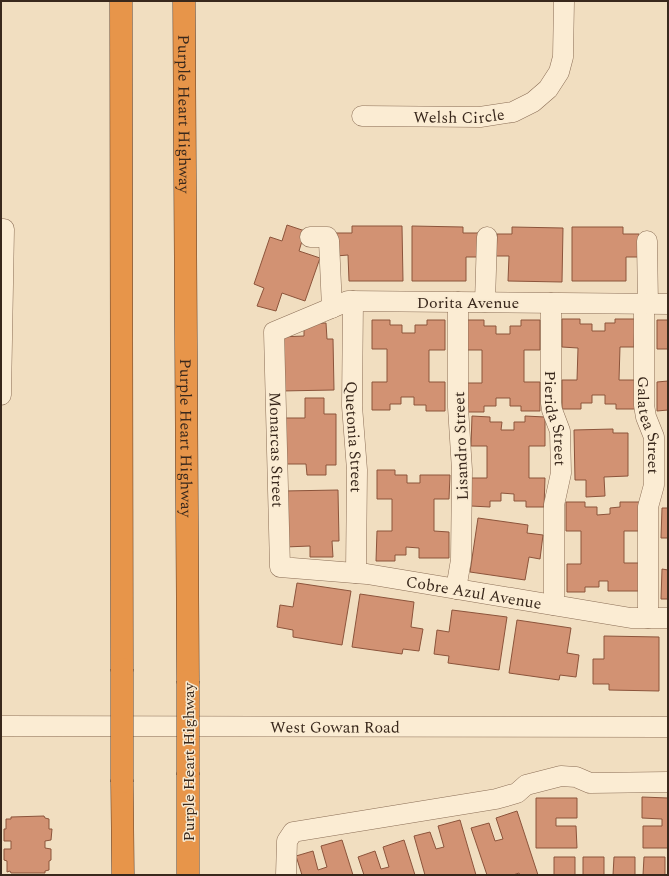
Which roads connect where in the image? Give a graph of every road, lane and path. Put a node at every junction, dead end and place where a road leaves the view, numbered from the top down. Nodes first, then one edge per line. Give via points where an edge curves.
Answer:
1 (121, 1) edge
2 (184, 1) edge
3 (564, 1) edge
4 (362, 116) dead end
5 (3, 229) edge
6 (310, 237) dead end
7 (487, 237) dead end
8 (647, 241) dead end
9 (353, 301) junction
10 (458, 302) junction
11 (485, 302) junction
12 (551, 303) junction
13 (646, 304) junction
14 (668, 304) edge
15 (332, 308) junction
16 (274, 332) joint
17 (1, 395) edge
18 (280, 567) joint
19 (356, 573) junction
20 (456, 589) junction
21 (554, 605) junction
22 (648, 618) junction
23 (668, 618) edge
24 (1, 726) edge
25 (668, 728) edge
26 (668, 782) edge
27 (123, 875) edge
28 (188, 875) edge
29 (286, 875) edge

1 - 27 highway, bridge
2 - 28 highway, Purple Heart Highway, bridge
3 - 4 street, Welsh Circle via 563,57 559,72 548,89 533,102 513,112 480,116
5 - 17 street
6 - 15 street via 327,237 329,241
7 - 11 street
8 - 13 street, Galatea Street
9 - 10 street, Dorita Avenue
9 - 15 street, Dorita Avenue
9 - 19 street, Quetonia Street via 352,406 357,470
10 - 11 street, Dorita Avenue
10 - 20 street, Lisandro Street via 458,406 462,470 461,560
11 - 12 street, Dorita Avenue
12 - 13 street, Dorita Avenue
12 - 21 street, Pierida Street via 551,403 560,431 561,473 554,505
13 - 14 street, Dorita Avenue
13 - 22 street, Galatea Street via 644,405 654,437 654,485 648,507
15 - 16 street, Dorita Avenue
16 - 18 street, Monarcas Street
18 - 19 street, Cobre Azul Avenue
19 - 20 street, Cobre Azul Avenue
20 - 21 street, Cobre Azul Avenue
21 - 22 street, Cobre Azul Avenue via 631,618
22 - 23 street, Cobre Azul Avenue
24 - 25 street, West Gowan Road
26 - 29 street via 590,783 576,777 561,776 526,784 517,793 496,799 293,832 287,841

